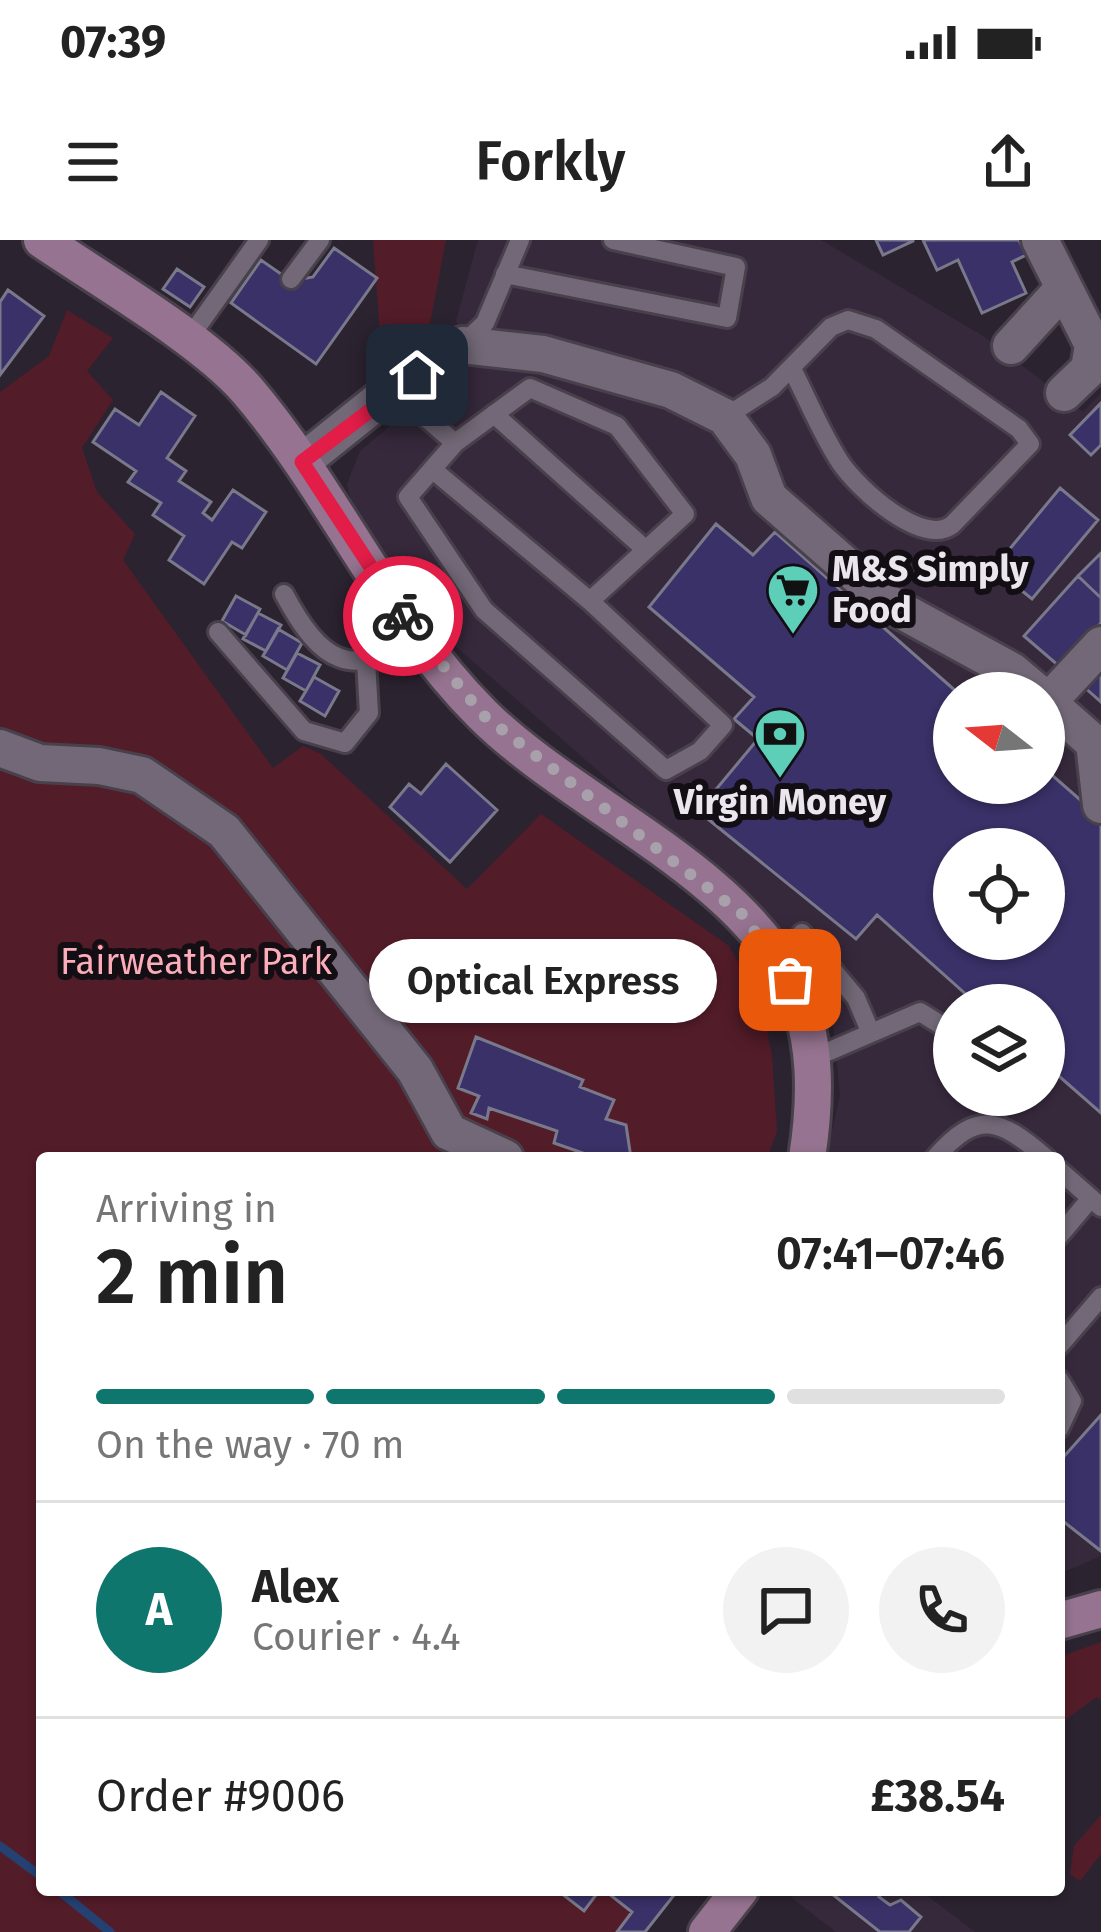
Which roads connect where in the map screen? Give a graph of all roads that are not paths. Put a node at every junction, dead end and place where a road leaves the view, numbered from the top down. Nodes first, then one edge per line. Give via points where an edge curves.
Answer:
1 (42, 240) edge
2 (259, 240) edge
3 (320, 240) edge
4 (520, 240) edge
5 (613, 240) edge
6 (1040, 240) edge
7 (505, 274) junction
8 (292, 279) dead end
9 (1064, 288) junction
10 (187, 341) junction
11 (463, 345) junction
12 (1011, 346) dead end
13 (792, 370) junction
14 (393, 389) junction
15 (1064, 393) dead end
16 (494, 414) junction
17 (725, 417) junction
18 (455, 443) junction
19 (302, 462) junction
20 (432, 469) junction
21 (646, 550) junction
22 (284, 594) dead end
23 (590, 602) junction
24 (218, 632) dead end
25 (418, 635) junction
26 (1101, 645) edge
27 (366, 661) junction
28 (1013, 672) edge
29 (1065, 678) edge
30 (1065, 717) edge
31 (0, 748) edge
32 (1101, 805) edge
33 (802, 933) dead end
34 (933, 1020) edge
35 (870, 1031) junction
36 (811, 1059) junction
37 (492, 1152) edge
38 (808, 1152) edge
39 (941, 1152) edge
40 (1033, 1152) edge
41 (1065, 1175) edge
42 (1096, 1202) edge
43 (1065, 1230) edge
44 (1101, 1297) edge
45 (1065, 1339) edge
46 (1101, 1609) edge
47 (1065, 1619) edge
48 (735, 1896) edge
49 (707, 1932) edge

1 - 10 street
2 - 10 lane
3 - 8 lane
4 - 7 lane
5 - 7 lane via 736,267 727,318
6 - 9 street
7 - 11 lane via 484,322
9 - 12 street
9 - 15 street via 1093,345 1090,368
10 - 19 street via 244,386
11 - 14 street
11 - 17 street via 543,354 671,390
13 - 13 lane via 831,327 857,321 1030,444 952,525 923,532 844,469
13 - 17 lane
14 - 18 lane
14 - 19 street
16 - 18 lane
16 - 21 lane
16 - 21 lane via 530,388 617,426 685,514
17 - 28 street via 753,455 770,498 891,605
18 - 20 lane
19 - 25 street
20 - 23 lane
20 - 23 lane via 407,497 484,610 666,770 700,751 724,725
21 - 23 lane
22 - 27 lane via 319,648
24 - 27 lane via 304,731 346,743 369,713
25 - 27 lane via 388,657
25 - 36 street via 483,715 742,914 790,980
26 - 29 street
30 - 32 street via 1094,743
31 - 37 street via 40,763 142,775 224,831 415,1070 449,1132
33 - 35 lane via 856,998
34 - 35 lane via 920,1012
35 - 36 lane
36 - 38 street via 816,1102
39 - 40 lane via 973,1124 997,1124
41 - 42 lane
42 - 43 lane
44 - 45 lane
46 - 47 street
48 - 49 street

